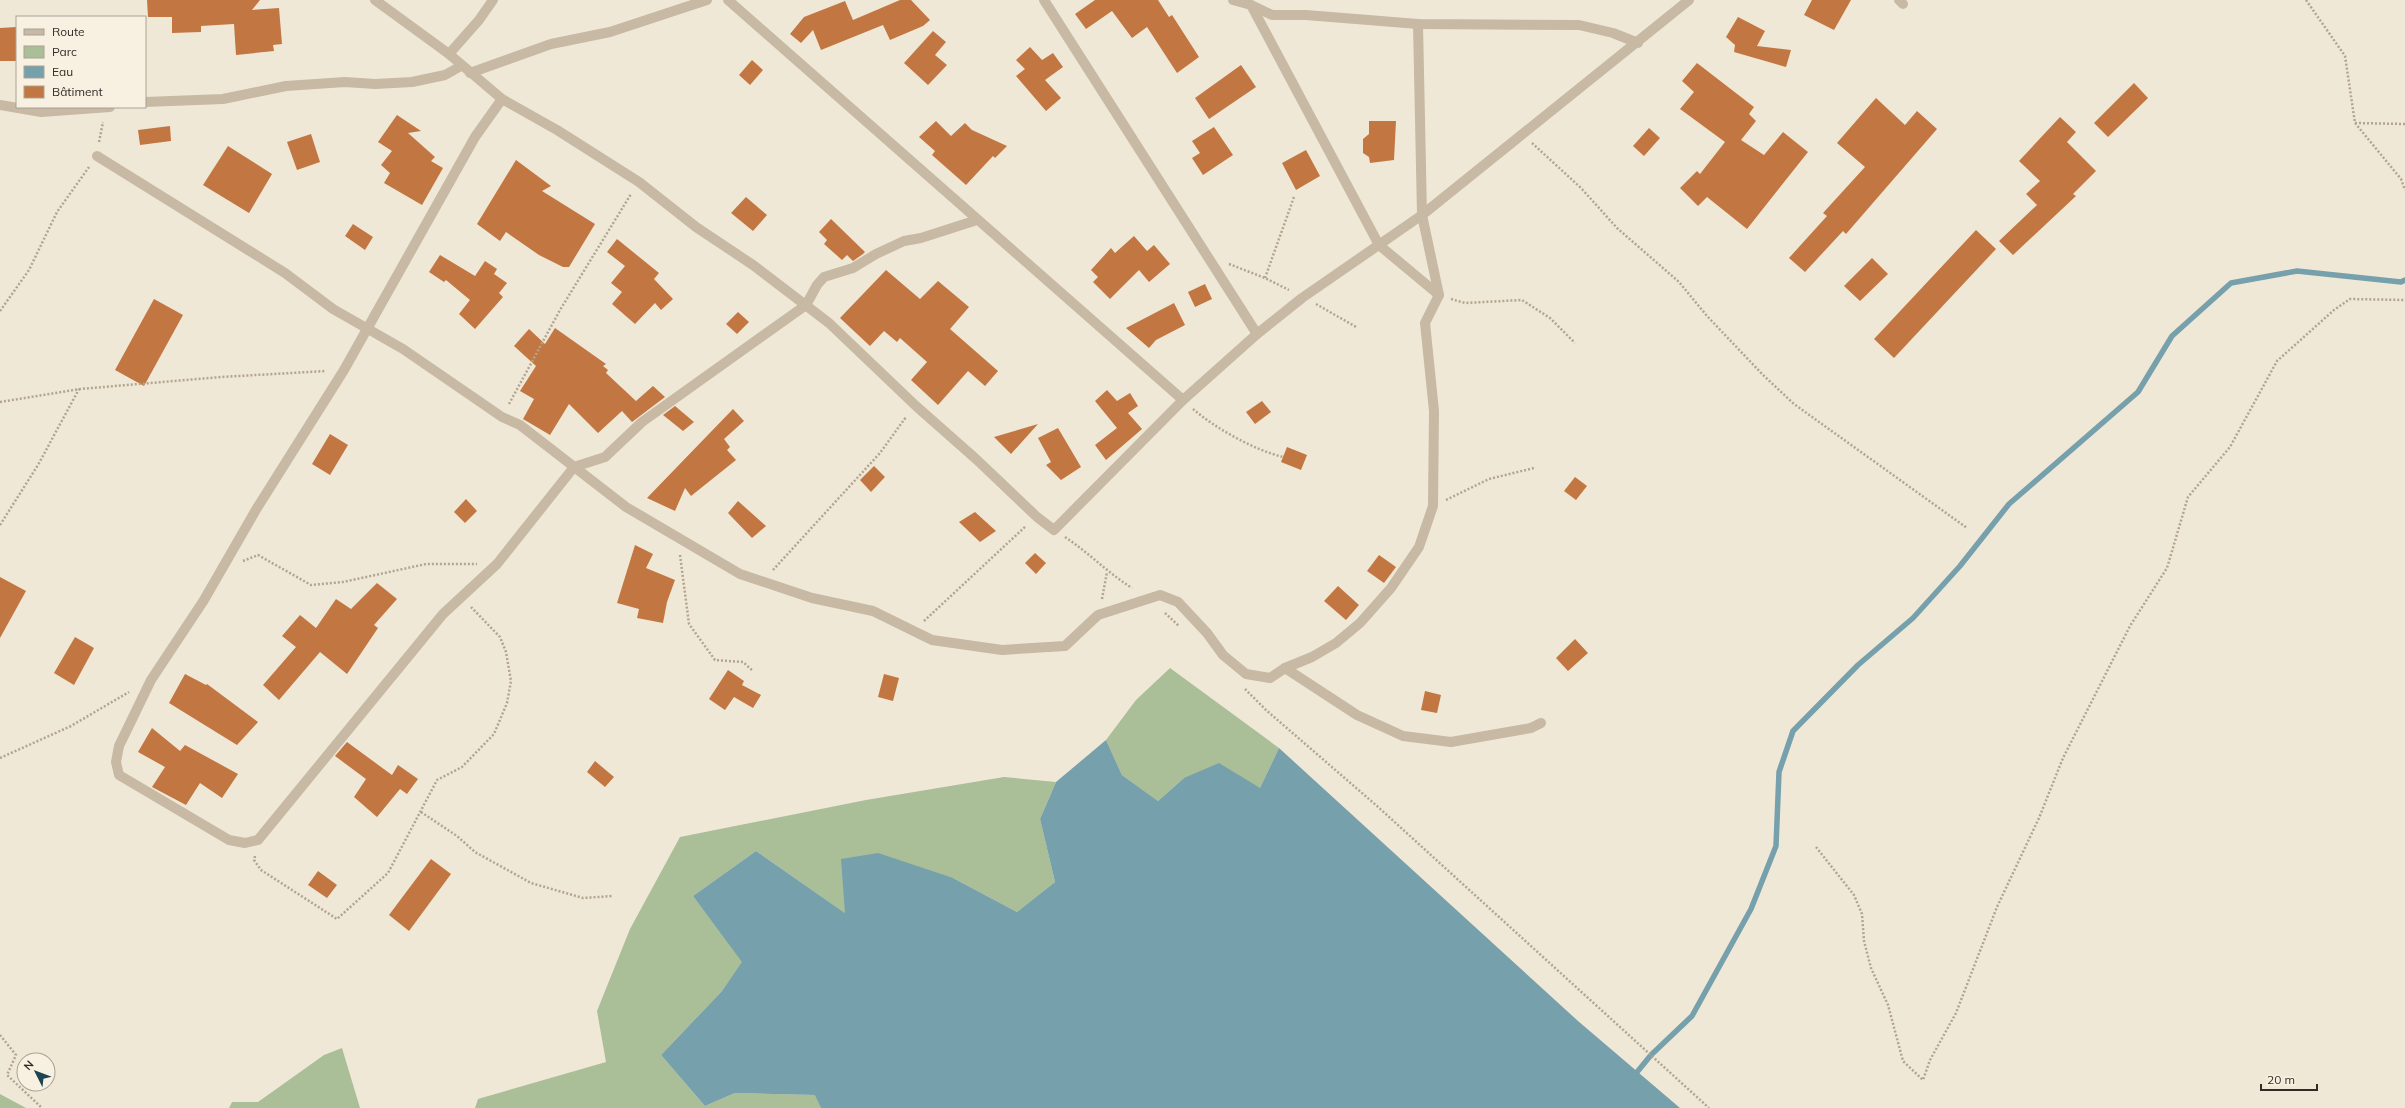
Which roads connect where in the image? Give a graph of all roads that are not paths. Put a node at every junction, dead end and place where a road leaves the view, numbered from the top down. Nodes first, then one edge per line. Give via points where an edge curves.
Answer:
1 (375, 0) edge
2 (493, 0) edge
3 (707, 0) edge
4 (728, 0) edge
5 (1044, 0) edge
6 (1233, 0) edge
7 (1689, 0) edge
8 (1251, 5) junction
9 (1418, 24) junction
10 (1638, 43) junction
11 (449, 54) junction
12 (461, 66) junction
13 (470, 73) junction
14 (502, 99) junction
15 (146, 102) edge
16 (0, 105) edge
17 (16, 108) edge
18 (18, 108) edge
19 (106, 108) edge
20 (97, 156) road end
21 (1422, 215) junction
22 (976, 220) junction
23 (1379, 246) junction
24 (1439, 295) junction
25 (806, 305) junction
26 (369, 330) junction
27 (1257, 334) junction
28 (1183, 400) junction
29 (574, 467) junction
30 (1285, 668) junction
31 (1541, 723) dead end

1 - 11 street
2 - 11 street via 480,20
3 - 13 street via 610,32 552,44
4 - 22 street
5 - 27 street
6 - 8 street
7 - 10 street
8 - 9 street via 1272,15 1306,15
8 - 23 street
9 - 10 street via 1579,25 1613,33
9 - 21 street
10 - 21 street
11 - 12 street
12 - 13 street
12 - 15 street via 445,75 412,82 345,82 286,86 224,99
13 - 14 street
14 - 25 street via 639,182 696,227 753,264
14 - 26 street via 475,137
16 - 17 street
18 - 19 street via 41,112
20 - 26 street via 285,273 333,309
21 - 23 street
21 - 24 street
22 - 25 street via 904,241 853,268 824,277
22 - 28 street
23 - 24 street
23 - 27 street via 1302,298
24 - 30 street via 1425,323 1434,411 1433,506 1419,547 1391,588 1360,623 1336,643 1312,657
25 - 28 street via 830,323 915,405 1054,530
25 - 29 street via 642,422 605,457
26 - 29 street via 403,349 502,417 520,425
26 - 29 street via 257,508 204,600 150,680 119,746 116,762 119,775 229,840 244,844 258,840 443,614 496,564
27 - 28 street
29 - 30 street via 626,507 740,574 812,598 873,611 932,640 1002,650 1065,646 1098,615 1160,595 1178,602 1207,633 1223,655 1246,674 1270,678
30 - 31 street via 1357,715 1403,736 1451,742 1531,728

